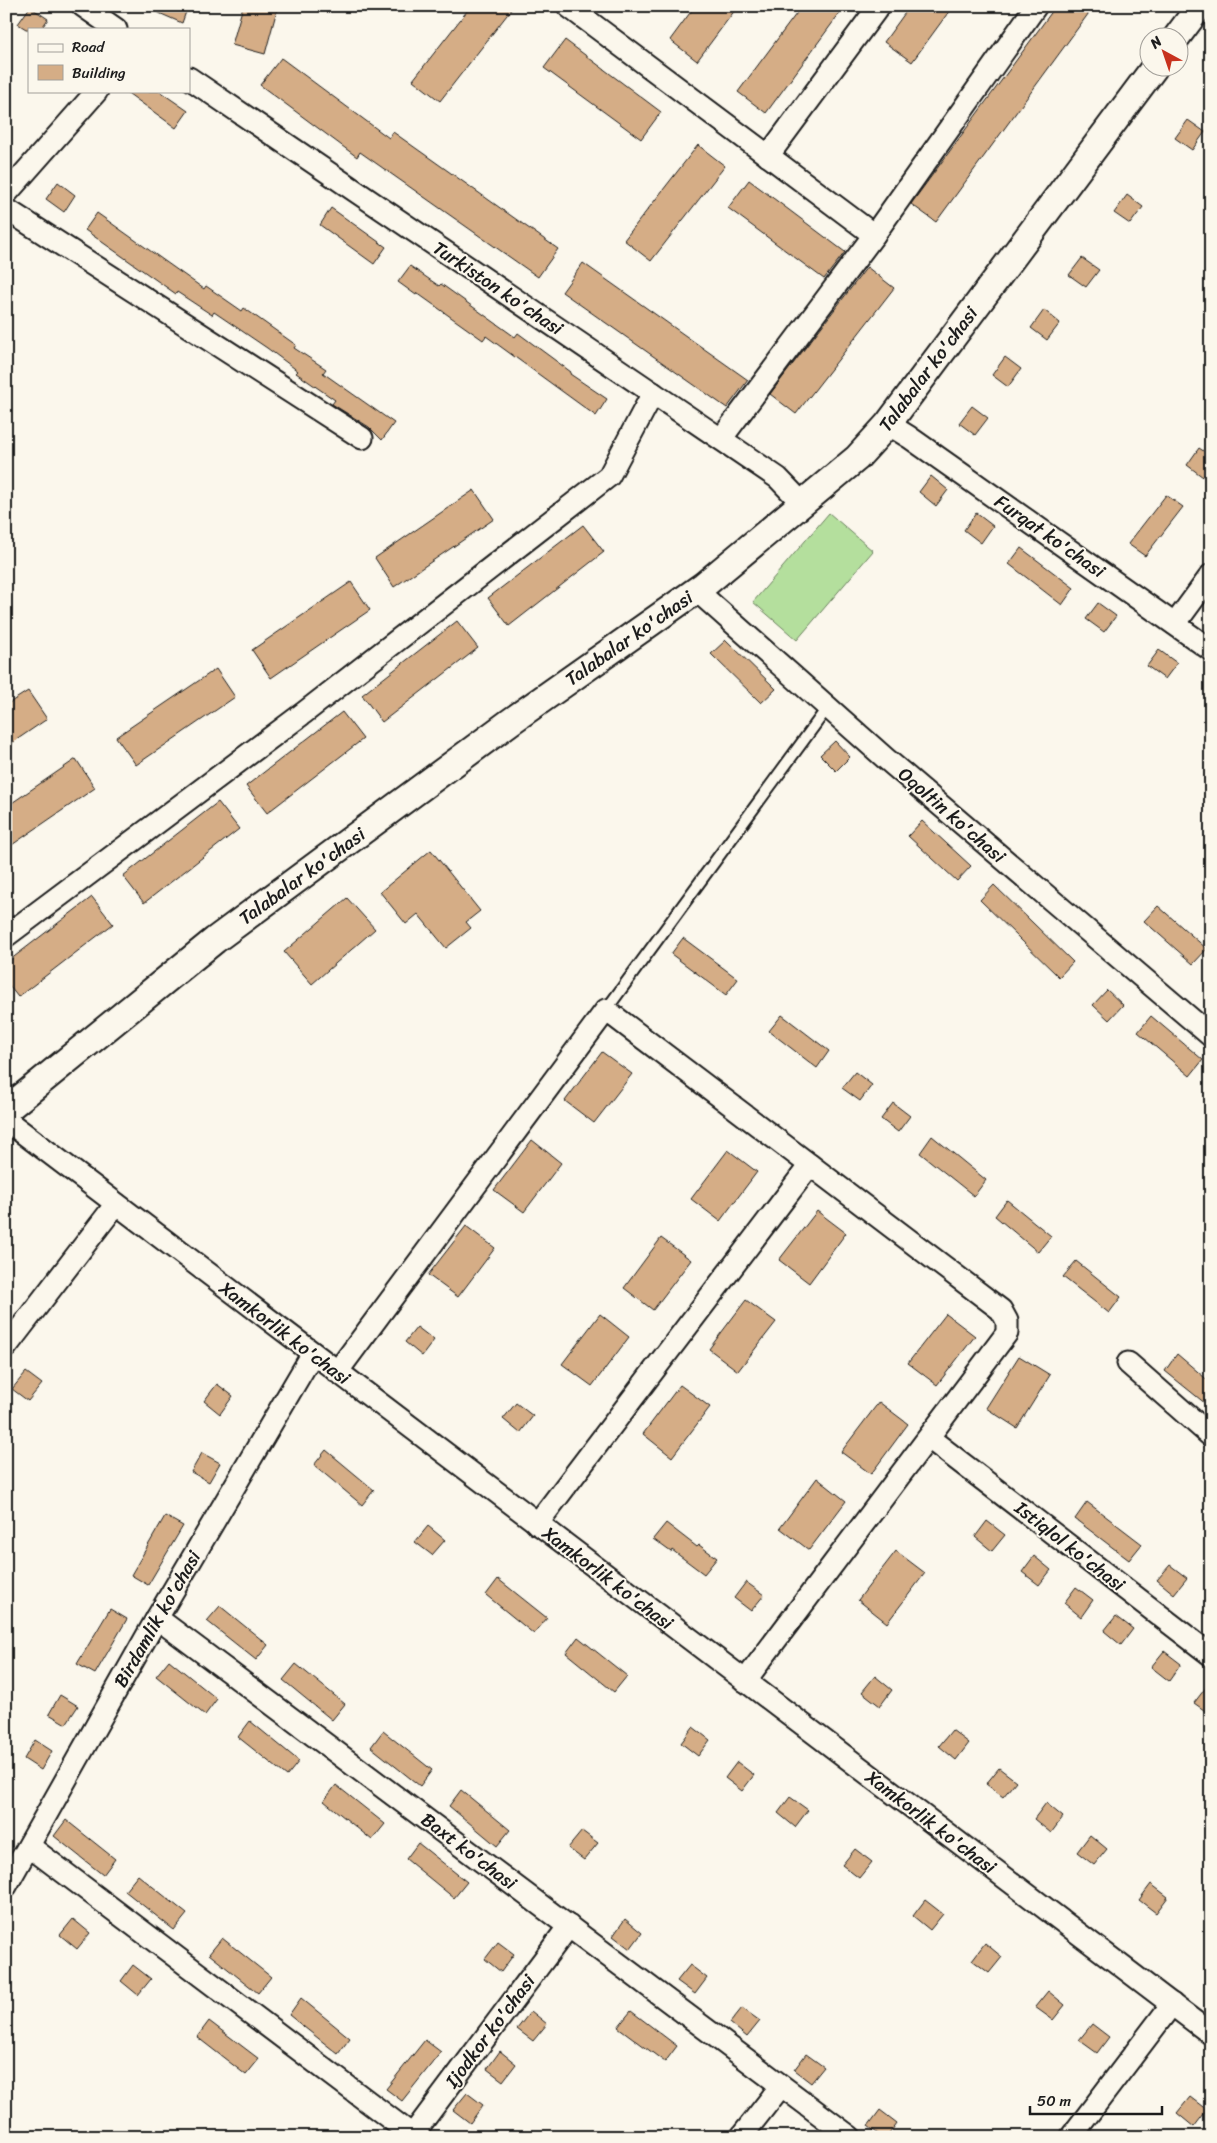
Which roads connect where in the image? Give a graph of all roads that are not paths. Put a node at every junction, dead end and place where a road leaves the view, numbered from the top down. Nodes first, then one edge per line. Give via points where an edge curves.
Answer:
1 (83, 6) edge
2 (568, 6) edge
3 (879, 6) edge
4 (1036, 6) edge
5 (1200, 6) edge
6 (115, 28) edge
7 (1184, 28) edge
8 (1147, 78) edge
9 (190, 79) edge
10 (95, 92) edge
11 (768, 156) junction
12 (6, 194) edge
13 (6, 209) edge
14 (874, 234) junction
15 (653, 393) junction
16 (888, 424) junction
17 (362, 438) dead end
18 (721, 439) junction
19 (802, 503) junction
20 (1211, 575) edge
21 (696, 590) junction
22 (1175, 624) junction
23 (1211, 650) edge
24 (828, 707) junction
25 (6, 936) edge
26 (606, 1010) junction
27 (1211, 1036) edge
28 (6, 1110) edge
29 (6, 1120) edge
30 (810, 1165) junction
31 (116, 1204) junction
32 (6, 1347) edge
33 (312, 1354) junction
34 (1128, 1363) dead end
35 (337, 1372) junction
36 (1211, 1436) edge
37 (928, 1438) junction
38 (537, 1524) junction
39 (157, 1618) junction
40 (1211, 1655) edge
41 (745, 1681) junction
42 (29, 1846) junction
43 (6, 1886) edge
44 (569, 1926) junction
45 (1172, 2004) junction
46 (1211, 2034) edge
47 (781, 2086) junction
48 (412, 2136) edge
49 (741, 2137) edge
50 (850, 2137) edge
51 (1071, 2137) edge

1 - 6 street
2 - 11 street
3 - 11 street
4 - 14 street
5 - 7 street
8 - 16 street, Talabalar ko'chasi
9 - 15 street, Turkiston ko'chasi
10 - 12 street
11 - 14 street
13 - 17 street
14 - 18 street
15 - 18 street, Turkiston ko'chasi
15 - 25 street via 609,476 312,706
16 - 19 street, Talabalar ko'chasi via 858,458
16 - 22 street, Furqat ko'chasi
18 - 19 street, Turkiston ko'chasi via 778,478
19 - 21 street, Talabalar ko'chasi
20 - 22 street
21 - 24 street, Oqoltin ko'chasi
21 - 28 street, Talabalar ko'chasi via 510,722 216,940
22 - 23 street, Furqat ko'chasi
24 - 26 lane
24 - 27 street, Oqoltin ko'chasi
26 - 30 street
26 - 35 street
29 - 31 street, Xamkorlik ko'chasi
30 - 37 street via 1001,1310 1007,1321 1007,1333
30 - 38 street
31 - 32 street
31 - 33 street, Xamkorlik ko'chasi
33 - 35 street, Xamkorlik ko'chasi
33 - 39 street, Birdamlik ko'chasi
34 - 36 street
35 - 38 street, Xamkorlik ko'chasi
37 - 40 street, Istiqlol ko'chasi
37 - 41 street
38 - 41 street, Xamkorlik ko'chasi
39 - 42 street, Birdamlik ko'chasi
39 - 44 street, Baxt ko'chasi
41 - 45 street, Xamkorlik ko'chasi
42 - 43 street, Birdamlik ko'chasi
42 - 48 street
44 - 47 street, Baxt ko'chasi
44 - 48 street, Ijodkor ko'chasi
45 - 46 street, Xamkorlik ko'chasi
45 - 51 street
47 - 49 street
47 - 50 street, Baxt ko'chasi

